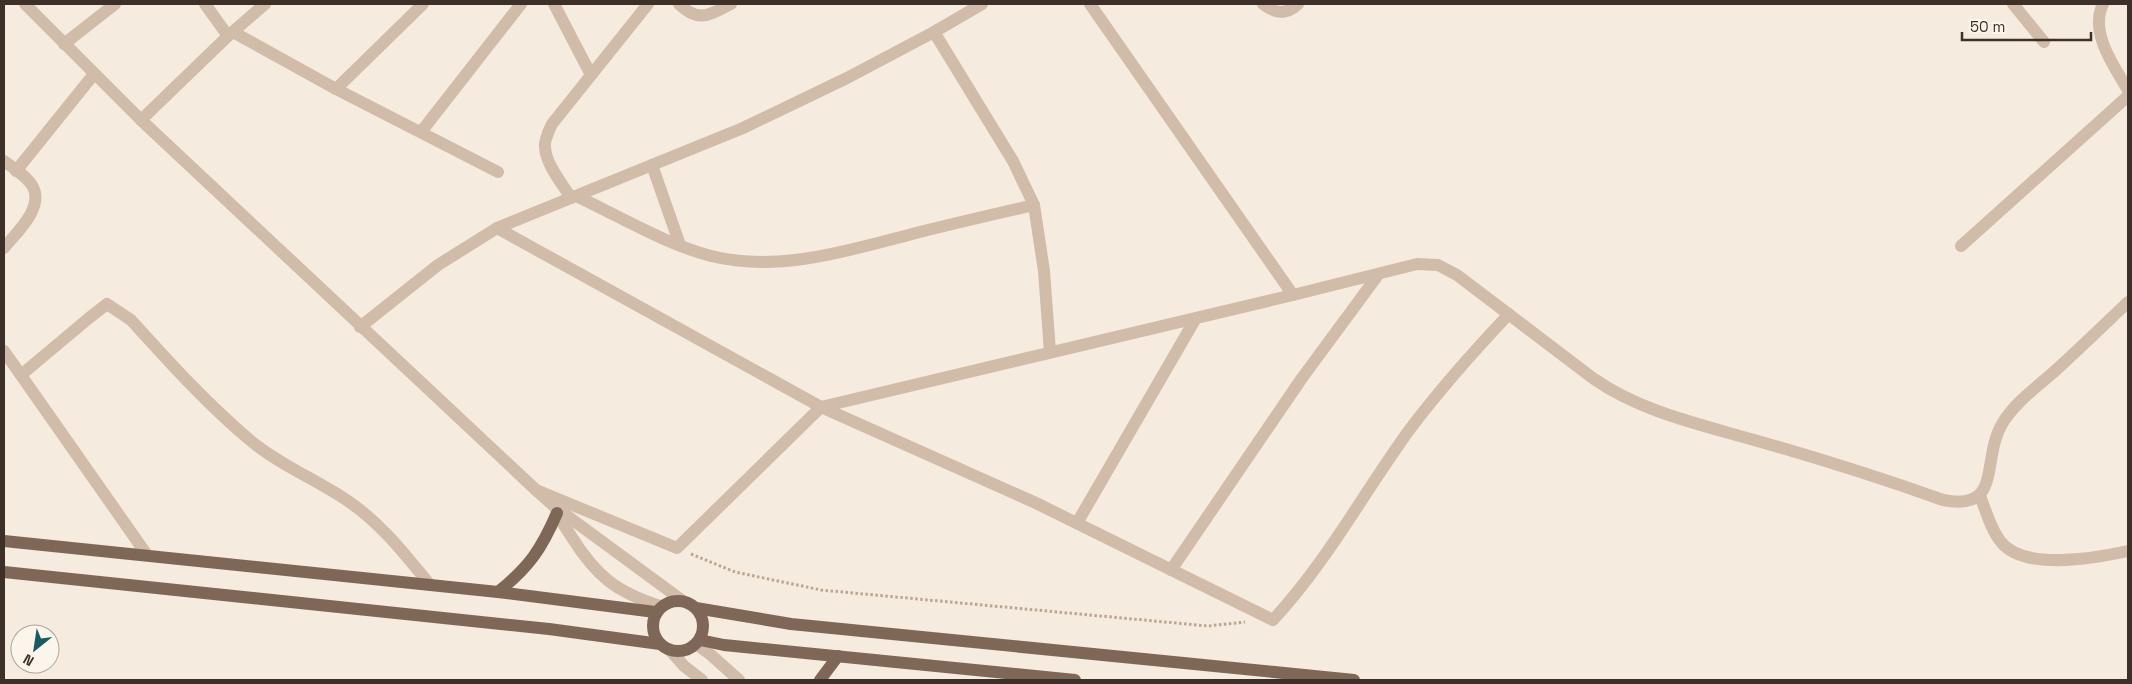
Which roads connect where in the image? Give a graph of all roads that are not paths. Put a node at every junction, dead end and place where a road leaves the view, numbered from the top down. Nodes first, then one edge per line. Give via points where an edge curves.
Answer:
1 (25, 4) edge
2 (115, 4) edge
3 (205, 4) edge
4 (264, 4) edge
5 (423, 4) edge
6 (521, 4) edge
7 (554, 4) edge
8 (648, 4) edge
9 (678, 4) edge
10 (731, 4) edge
11 (982, 4) edge
12 (1090, 4) edge
13 (1263, 4) edge
14 (1298, 4) edge
15 (2013, 4) edge
16 (2103, 4) edge
17 (934, 32) junction
18 (230, 34) junction
19 (2044, 42) dead end
20 (64, 44) junction
21 (94, 74) junction
22 (591, 75) junction
23 (336, 89) junction
24 (2128, 90) edge
25 (2128, 96) edge
26 (141, 120) junction
27 (421, 132) junction
28 (4, 161) edge
29 (652, 165) junction
30 (16, 170) junction
31 (498, 172) dead end
32 (573, 197) junction
33 (1034, 204) junction
34 (497, 228) junction
35 (680, 245) junction
36 (1961, 246) dead end
37 (4, 248) edge
38 (1378, 275) junction
39 (1293, 296) junction
40 (2128, 302) edge
41 (1509, 314) junction
42 (1196, 318) junction
43 (360, 327) junction
44 (4, 351) edge
45 (1050, 352) junction
46 (20, 375) junction
47 (821, 407) junction
48 (536, 490) junction
49 (1980, 496) junction
50 (556, 510) junction
51 (1077, 523) junction
52 (4, 541) edge
53 (2128, 551) edge
54 (147, 555) junction
55 (1171, 570) junction
56 (4, 572) edge
57 (430, 585) junction
58 (498, 592) junction
59 (683, 602) junction
60 (696, 608) junction
61 (658, 609) junction
62 (698, 642) junction
63 (664, 647) junction
64 (838, 656) junction
65 (702, 680) edge
66 (740, 680) edge
67 (820, 680) edge
68 (1075, 680) edge
69 (1354, 680) edge

1 - 20 street
2 - 20 street
3 - 18 street
4 - 18 street
5 - 23 street
6 - 27 street
7 - 22 street
8 - 22 street
9 - 10 street via 690,13 704,16
11 - 17 street
12 - 39 street
13 - 14 street via 1279,12 1288,11
15 - 19 street
16 - 24 street via 2099,23 2103,42
17 - 29 street via 743,128
17 - 33 street via 1012,161
18 - 23 street
18 - 26 street
20 - 21 street
21 - 26 street
21 - 30 street
22 - 32 street via 552,124 545,146 551,166
23 - 27 street
25 - 36 street
26 - 43 street
27 - 31 street
28 - 30 street
29 - 32 street
29 - 35 street
30 - 37 street via 34,188 35,201 25,221
32 - 34 street
32 - 35 street
33 - 35 street via 828,256 743,260 712,256
33 - 45 street via 1044,270
34 - 43 street via 438,266
34 - 47 street
38 - 39 street
38 - 41 street via 1416,264 1438,265 1457,275
38 - 55 street
39 - 42 street
40 - 49 street via 2007,416 1996,435
41 - 49 street via 1608,388 1664,414 1838,464 1943,500 1966,502
41 - 55 street via 1456,370 1410,430 1322,558 1273,620
42 - 45 street
42 - 51 street
43 - 48 street
44 - 46 street
45 - 47 street
46 - 54 street
46 - 57 street via 107,304 131,320 252,442 373,520 393,539
47 - 48 street via 677,548
47 - 51 street
48 - 50 street
49 - 53 street via 2001,542 2022,557 2072,559
50 - 58 main road via 536,555 516,578
50 - 59 street
50 - 61 street via 577,546 602,576 630,596
51 - 55 street
52 - 54 main road
54 - 57 main road
56 - 63 main road via 539,628
57 - 58 main road
58 - 61 main road
59 - 60 main road
59 - 61 main road via 678,600
60 - 62 main road via 703,626
60 - 69 main road via 791,624
61 - 63 main road via 652,626 654,636
62 - 63 main road via 688,650 678,652
62 - 64 main road
62 - 66 street
63 - 65 street
64 - 67 main road
64 - 68 main road

